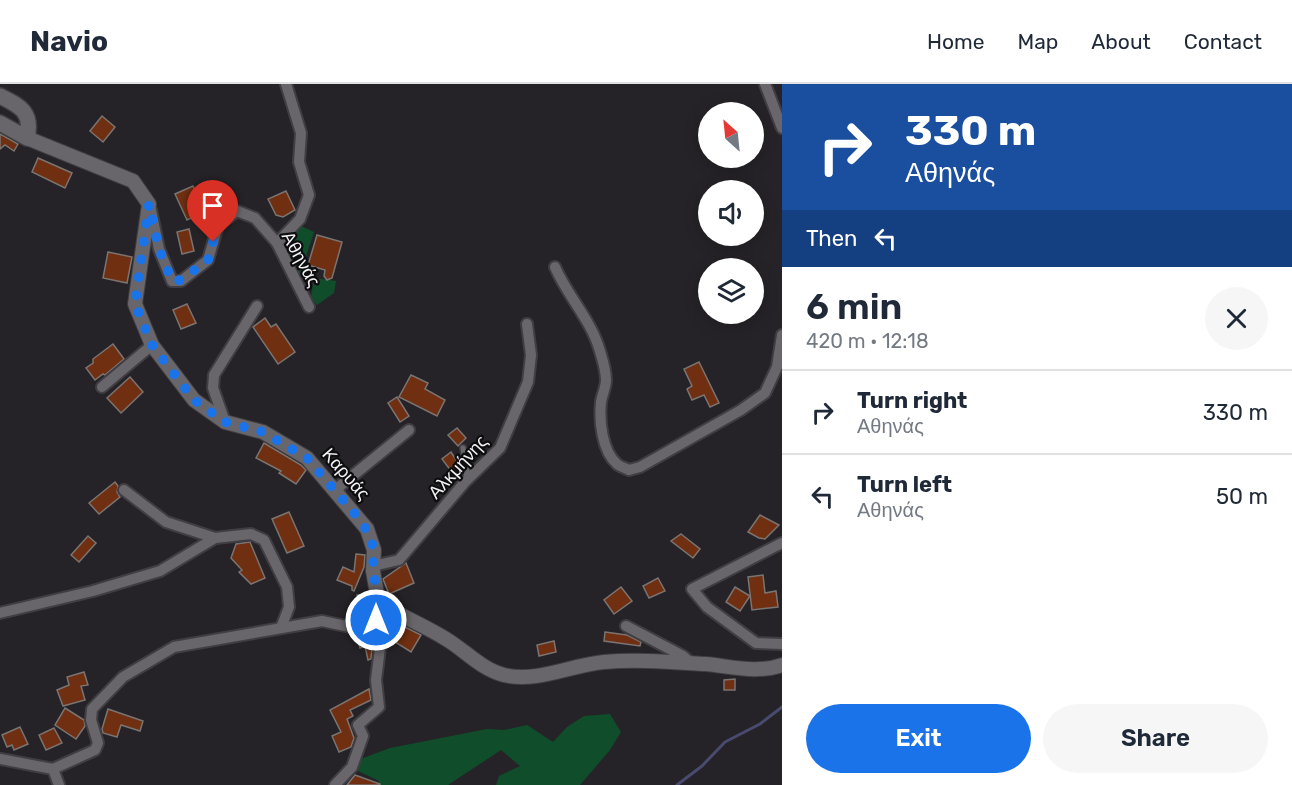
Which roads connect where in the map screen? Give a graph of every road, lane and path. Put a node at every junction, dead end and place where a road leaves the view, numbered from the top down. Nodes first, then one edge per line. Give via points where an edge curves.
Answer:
1 (286, 84) edge
2 (765, 84) edge
3 (0, 96) edge
4 (0, 123) edge
5 (782, 128) edge
6 (27, 138) junction
7 (149, 204) junction
8 (277, 243) junction
9 (555, 267) dead end
10 (257, 306) dead end
11 (309, 307) dead end
12 (527, 324) dead end
13 (782, 335) edge
14 (152, 345) junction
15 (102, 387) dead end
16 (225, 422) junction
17 (410, 430) dead end
18 (463, 448) dead end
19 (465, 482) junction
20 (124, 490) dead end
21 (334, 490) junction
22 (215, 538) junction
23 (782, 543) edge
24 (373, 566) junction
25 (381, 602) junction
26 (0, 613) edge
27 (378, 626) junction
28 (626, 626) dead end
29 (280, 628) junction
30 (782, 644) edge
31 (691, 663) junction
32 (782, 665) edge
33 (0, 759) edge
34 (53, 769) junction
35 (58, 785) edge
36 (335, 785) edge

1 - 8 street via 299,126 299,162 309,195 300,219
2 - 5 street
3 - 6 main road via 27,115
4 - 6 main road
6 - 7 street via 133,181
7 - 8 street, Αθηνάς via 159,249 172,281 181,280 208,260 218,225 237,211 255,218
7 - 14 street, Καρυάς via 135,304
8 - 11 street, Αθηνάς
9 - 13 street via 598,345 606,373 601,402 604,439 617,464 629,470 765,393 777,367
10 - 16 street via 214,375 213,388
12 - 19 street, Αλκμήνης via 531,355 528,382 500,448
14 - 15 street
14 - 16 street, Καρυάς via 194,400
16 - 21 street, Καρυάς via 263,432 307,458
17 - 21 street
18 - 19 lane
19 - 24 street, Αλκμήνης via 399,560
20 - 22 street via 166,522
21 - 24 street, Καρυάς via 368,532 374,550
22 - 26 street via 159,571
22 - 29 street via 251,534 264,540 288,592 289,607
23 - 30 street via 692,589 707,608 756,644
24 - 25 street, Καρυάς
25 - 27 street via 376,615
25 - 31 street via 447,639 480,664 506,675 538,675 609,661
27 - 29 street via 350,627 322,621
27 - 36 street via 379,707 357,725 363,736 352,767
28 - 31 street
29 - 34 street via 174,648 129,673 92,709 90,715 98,743 95,750
31 - 32 street via 757,669
33 - 34 street
34 - 35 street

